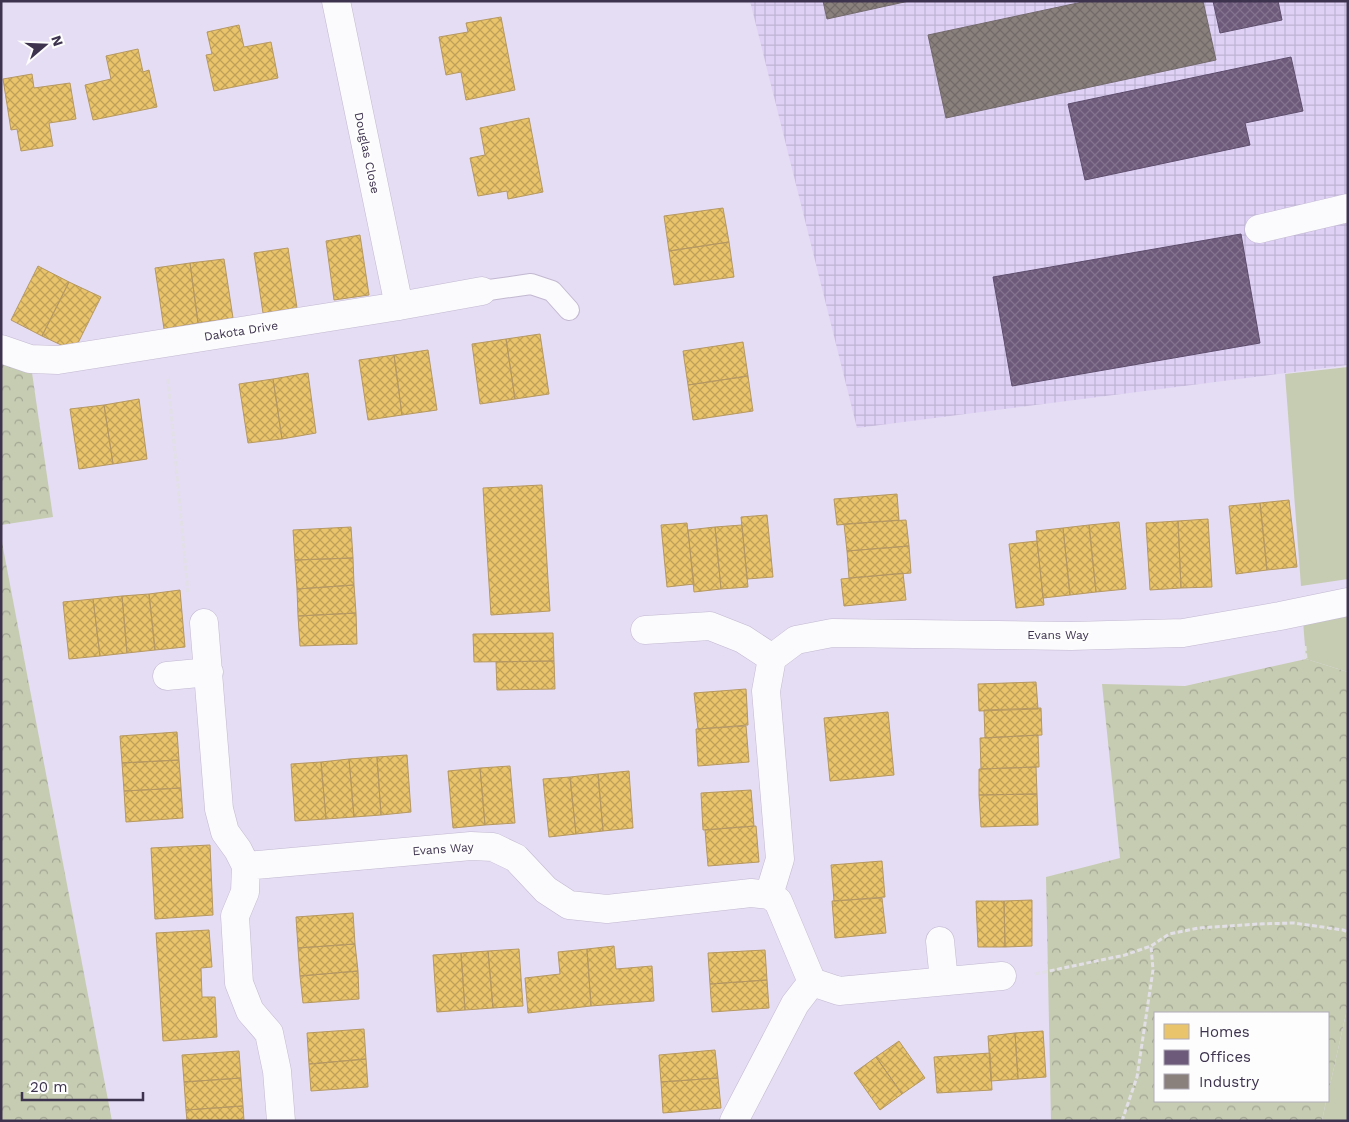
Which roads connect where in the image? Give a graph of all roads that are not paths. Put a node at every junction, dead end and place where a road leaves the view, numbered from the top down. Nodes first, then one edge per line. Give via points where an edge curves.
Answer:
1 (336, 1) edge
2 (1348, 208) edge
3 (1259, 229) dead end
4 (482, 291) joint
5 (399, 306) junction
6 (569, 310) dead end
7 (1, 349) edge
8 (1348, 602) edge
9 (204, 623) road end
10 (645, 630) dead end
11 (772, 658) junction
12 (209, 672) junction
13 (167, 676) dead end
14 (246, 866) junction
15 (769, 896) junction
16 (940, 941) dead end
17 (1002, 976) road end
18 (944, 981) junction
19 (812, 982) junction
20 (281, 1121) edge
21 (734, 1121) edge

1 - 5 street, Douglas Close
2 - 3 street
4 - 5 street, Dakota Drive
4 - 6 lane via 531,284 552,291
5 - 7 street, Dakota Drive via 58,360 30,359
8 - 11 street, Evans Way via 1183,633 1071,636 832,633 796,640
9 - 12 street
10 - 11 street via 710,626 743,639
11 - 15 street via 766,691 780,859
12 - 13 street
12 - 14 street via 219,809 225,832
14 - 15 street, Evans Way via 471,846 493,847 516,858 546,890 569,904 607,909 751,893
14 - 20 street via 245,892 235,916 239,984 250,1011 269,1033 277,1072
15 - 19 street via 778,901
16 - 18 street
17 - 18 street
18 - 19 street via 839,991
19 - 21 street via 795,1004

